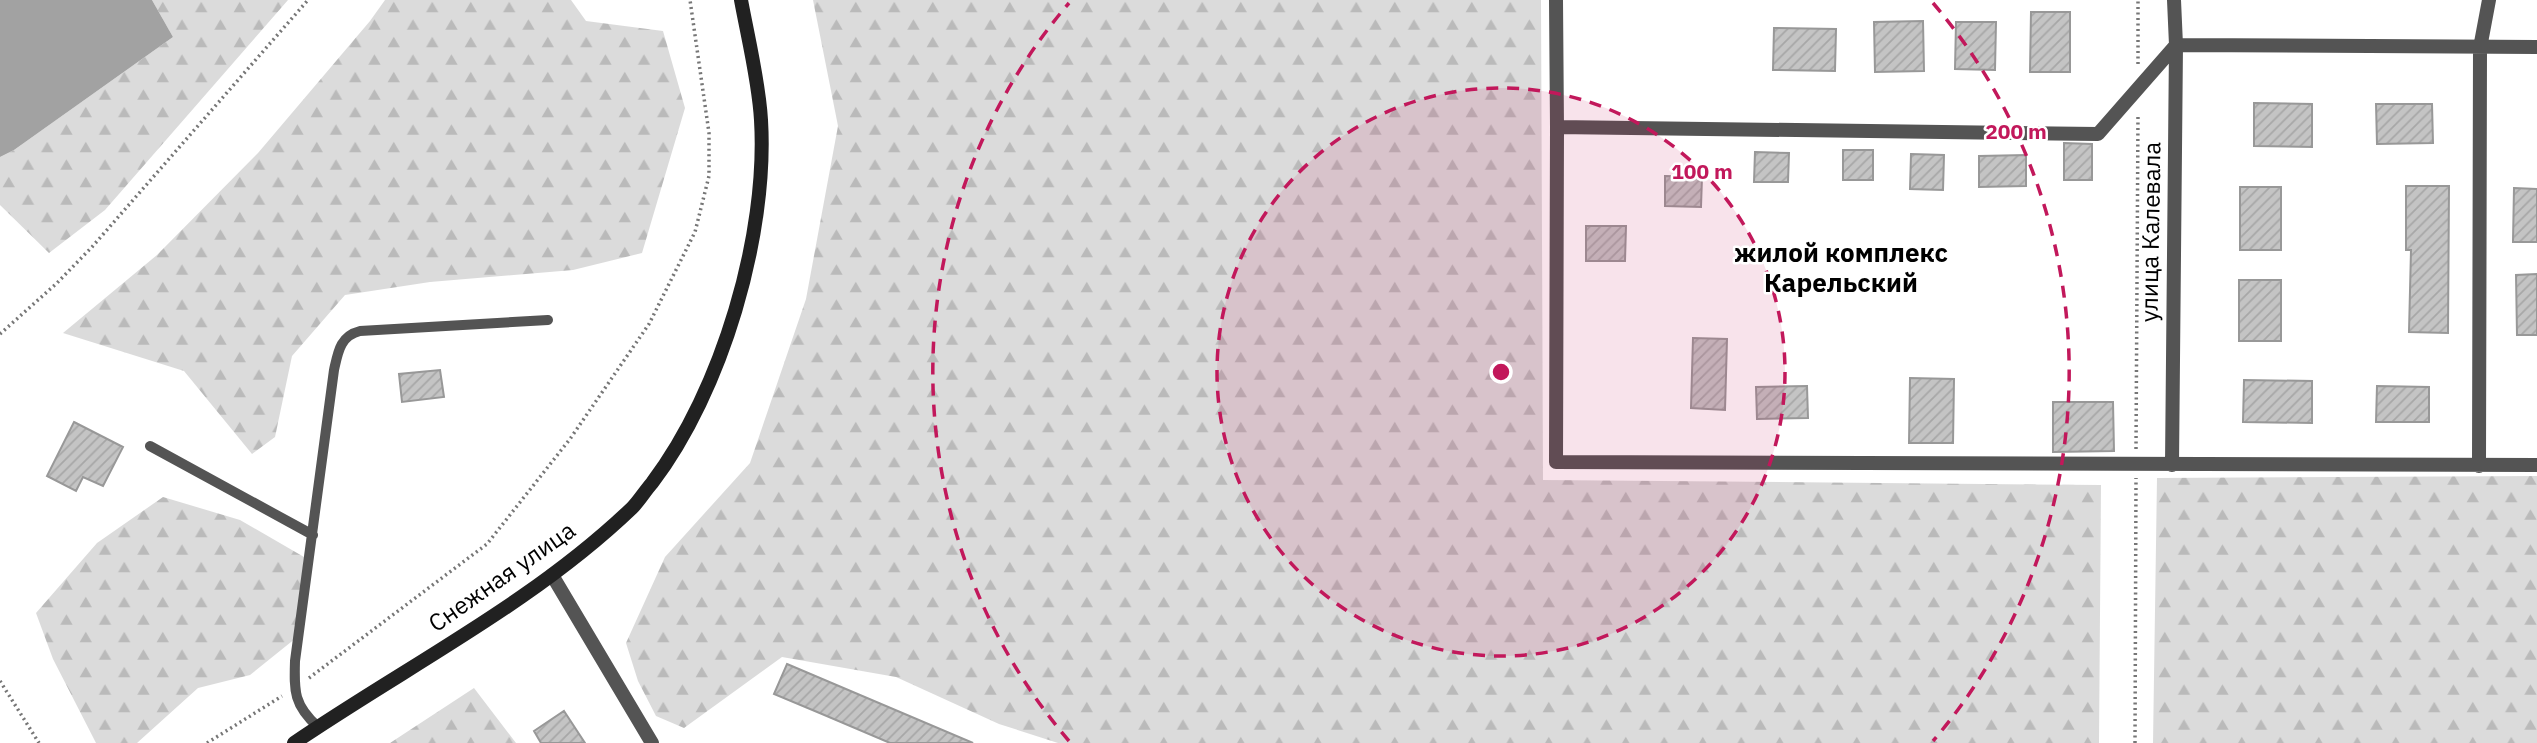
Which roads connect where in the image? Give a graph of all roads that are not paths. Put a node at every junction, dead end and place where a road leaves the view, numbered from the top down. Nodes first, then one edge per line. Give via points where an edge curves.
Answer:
1 (741, 0) edge
2 (1556, 0) edge
3 (2174, 0) edge
4 (2489, 0) edge
5 (2176, 45) junction
6 (2537, 47) edge
7 (2480, 48) junction
8 (1557, 127) junction
9 (548, 320) dead end
10 (150, 446) dead end
11 (2172, 465) junction
12 (2537, 465) edge
13 (2479, 466) junction
14 (313, 535) junction
15 (552, 575) junction
16 (318, 727) junction
17 (294, 743) edge
18 (652, 743) edge

1 - 15 street, Снежная улица via 761,118 761,178 728,332 706,391 673,455 634,507
2 - 8 street
3 - 5 street, улица Калевала
4 - 7 street
5 - 7 street
5 - 8 street via 2098,134
5 - 11 street, улица Калевала
6 - 7 street
7 - 13 street
8 - 11 street via 1556,462
9 - 14 lane via 360,331 345,338 334,370
10 - 14 lane
11 - 13 street
12 - 13 street
14 - 16 lane via 294,689 304,714
15 - 16 street, Снежная улица
15 - 18 street
16 - 17 street, Снежная улица

